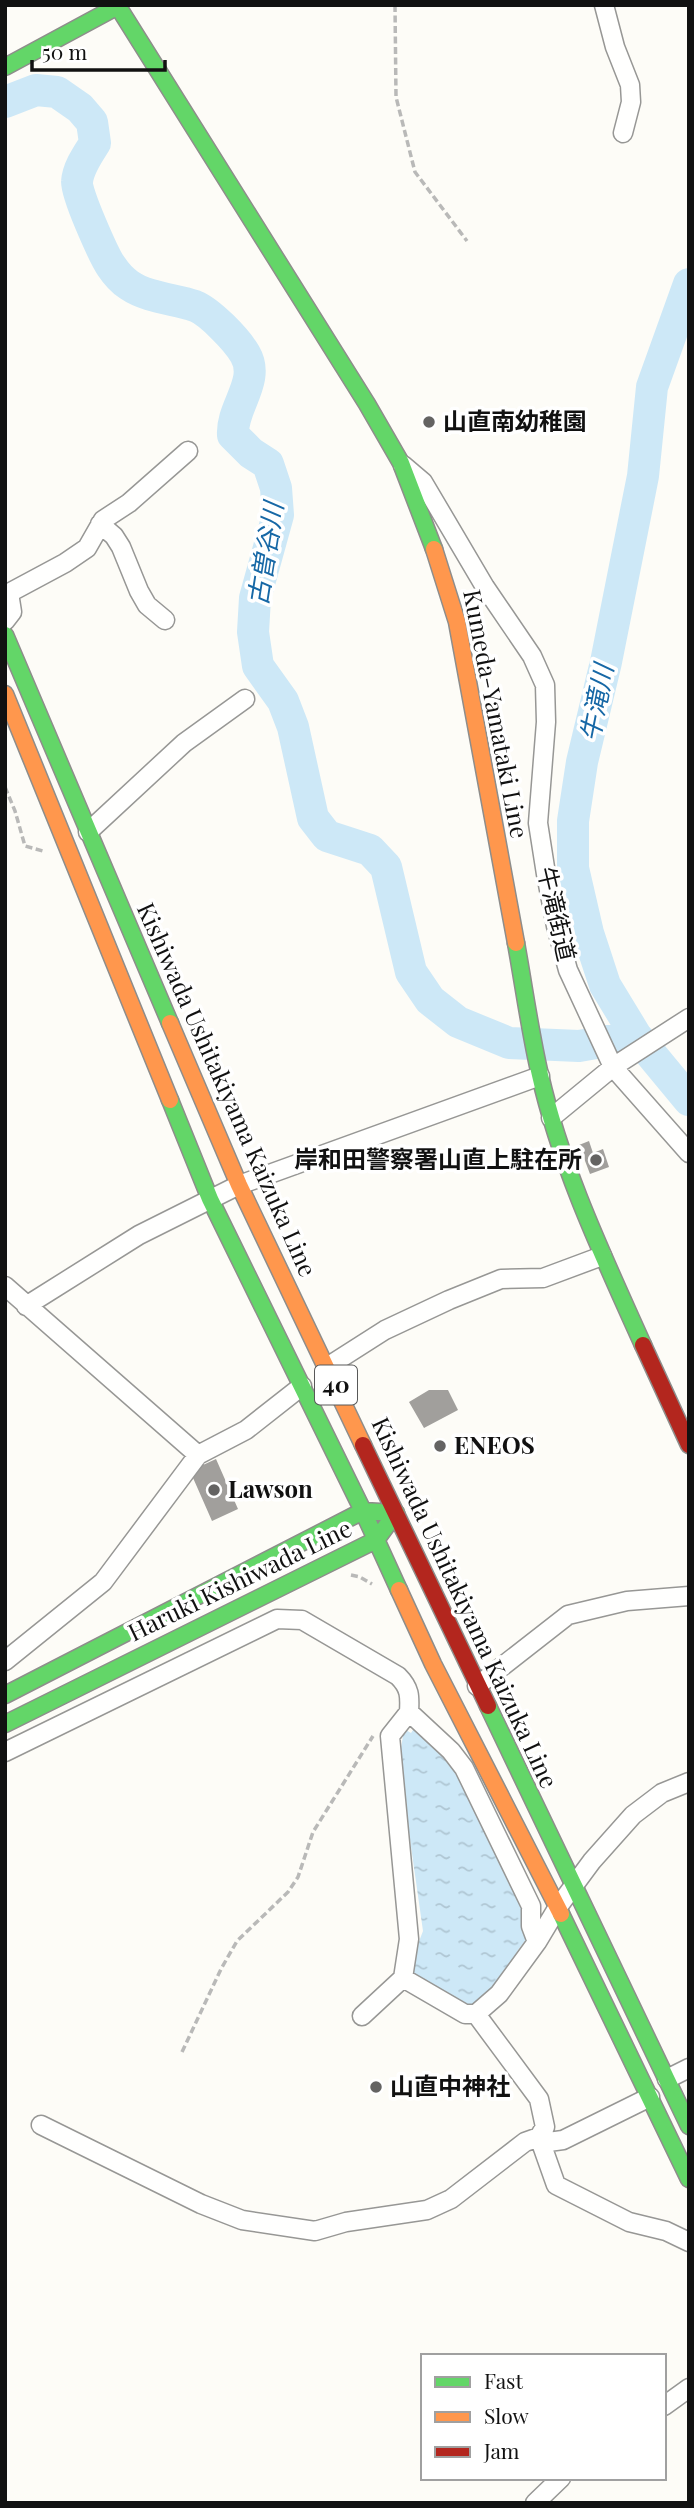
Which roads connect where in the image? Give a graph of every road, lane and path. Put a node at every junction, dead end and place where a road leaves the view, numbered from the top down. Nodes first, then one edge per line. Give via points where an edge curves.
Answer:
1 (395, 5) edge
2 (604, 5) edge
3 (118, 6) edge
4 (5, 67) edge
5 (623, 133) dead end
6 (467, 241) dead end
7 (188, 451) dead end
8 (401, 463) junction
9 (100, 524) junction
10 (461, 547) junction
11 (436, 554) junction
12 (7, 588) edge
13 (165, 620) dead end
14 (5, 621) edge
15 (5, 635) edge
16 (5, 695) edge
17 (245, 699) dead end
18 (5, 787) edge
19 (88, 832) junction
20 (72, 859) junction
21 (681, 1022) edge
22 (616, 1064) junction
23 (540, 1076) junction
24 (551, 1118) junction
25 (689, 1153) edge
26 (239, 1185) junction
27 (210, 1199) junction
28 (602, 1256) junction
29 (5, 1286) edge
30 (26, 1306) junction
31 (327, 1367) junction
32 (302, 1386) junction
33 (689, 1445) edge
34 (198, 1455) junction
35 (363, 1511) junction
36 (396, 1513) junction
37 (376, 1540) junction
38 (689, 1596) edge
39 (5, 1661) edge
40 (433, 1664) junction
41 (406, 1684) junction
42 (477, 1686) junction
43 (5, 1695) edge
44 (409, 1712) junction
45 (5, 1724) edge
46 (376, 1729) dead end
47 (5, 1752) edge
48 (689, 1782) edge
49 (573, 1885) junction
50 (558, 1907) junction
51 (537, 1942) junction
52 (403, 1978) junction
53 (476, 2014) junction
54 (362, 2016) dead end
55 (182, 2052) dead end
56 (689, 2068) edge
57 (667, 2079) junction
58 (650, 2097) junction
59 (41, 2125) dead end
60 (689, 2126) edge
61 (540, 2140) junction
62 (689, 2179) edge
63 (689, 2242) edge
64 (689, 2388) edge
65 (666, 2405) edge
66 (559, 2480) edge
67 (534, 2503) edge

1 - 6 path via 397,97 415,172
2 - 5 street via 630,85
3 - 4 main road
3 - 8 main road, Kumeda-Yamataki Line
7 - 9 street
8 - 10 street, 牛滝街道 via 423,482
8 - 11 main road, Kumeda-Yamataki Line
9 - 12 street via 87,548 65,563
9 - 13 street via 121,547 147,605
10 - 11 street
10 - 22 street, 牛滝街道 via 532,656 545,685 538,823 556,926 568,970
11 - 23 main road, Kumeda-Yamataki Line via 457,622
12 - 14 street via 12,612
15 - 19 main road, Kishiwada Ushitakiyama Kaizuka Line / 40
16 - 20 main road, Kishiwada Ushitakiyama Kaizuka Line / 40
17 - 19 street via 184,743
18 - 20 path via 25,846
19 - 26 main road, Kishiwada Ushitakiyama Kaizuka Line / 40
20 - 27 main road, Kishiwada Ushitakiyama Kaizuka Line / 40
21 - 22 street
22 - 24 street
22 - 25 street, 牛滝街道
23 - 24 main road, Kumeda-Yamataki Line
23 - 26 street
24 - 28 main road, Kumeda-Yamataki Line
26 - 27 street
26 - 31 main road, Kishiwada Ushitakiyama Kaizuka Line / 40
27 - 30 street via 139,1235
27 - 32 main road, Kishiwada Ushitakiyama Kaizuka Line / 40
28 - 31 street via 542,1278 501,1279 385,1330
28 - 33 main road, Kumeda-Yamataki Line
29 - 30 street
30 - 34 street
31 - 36 main road, Kishiwada Ushitakiyama Kaizuka Line / 40
32 - 34 street via 246,1430
32 - 35 main road, Kishiwada Ushitakiyama Kaizuka Line / 40
34 - 39 street via 103,1582
35 - 36 main road, Haruki Kishiwada Line
35 - 37 main road, Kishiwada Ushitakiyama Kaizuka Line / 40
35 - 43 main road, Haruki Kishiwada Line
36 - 37 main road, Haruki Kishiwada Line
36 - 42 main road, Kishiwada Ushitakiyama Kaizuka Line / 40
37 - 40 main road, Kishiwada Ushitakiyama Kaizuka Line / 40
37 - 45 main road, Haruki Kishiwada Line
38 - 42 street via 627,1601 568,1615
40 - 41 street
40 - 50 main road, Kishiwada Ushitakiyama Kaizuka Line / 40
41 - 44 street via 411,1695
41 - 47 street via 302,1620 277,1619
42 - 49 main road, Kishiwada Ushitakiyama Kaizuka Line / 40
44 - 51 street via 464,1768 531,1906
44 - 52 street via 390,1736 409,1939
46 - 55 path via 313,1832 299,1877 237,1941
48 - 49 street via 662,1793 633,1815
49 - 50 street
49 - 57 main road, Kishiwada Ushitakiyama Kaizuka Line / 40
50 - 51 street
50 - 58 main road, Kishiwada Ushitakiyama Kaizuka Line / 40
51 - 53 street via 499,1994
52 - 53 street via 465,2014
52 - 54 street
53 - 61 street via 539,2099 545,2127
56 - 57 street
57 - 60 main road, Kishiwada Ushitakiyama Kaizuka Line / 40
58 - 61 street via 563,2140
58 - 62 main road, Kishiwada Ushitakiyama Kaizuka Line / 40
59 - 61 street via 242,2220 315,2231 427,2210 452,2199 525,2142
61 - 63 street via 556,2185 629,2222
64 - 65 street
66 - 67 street

